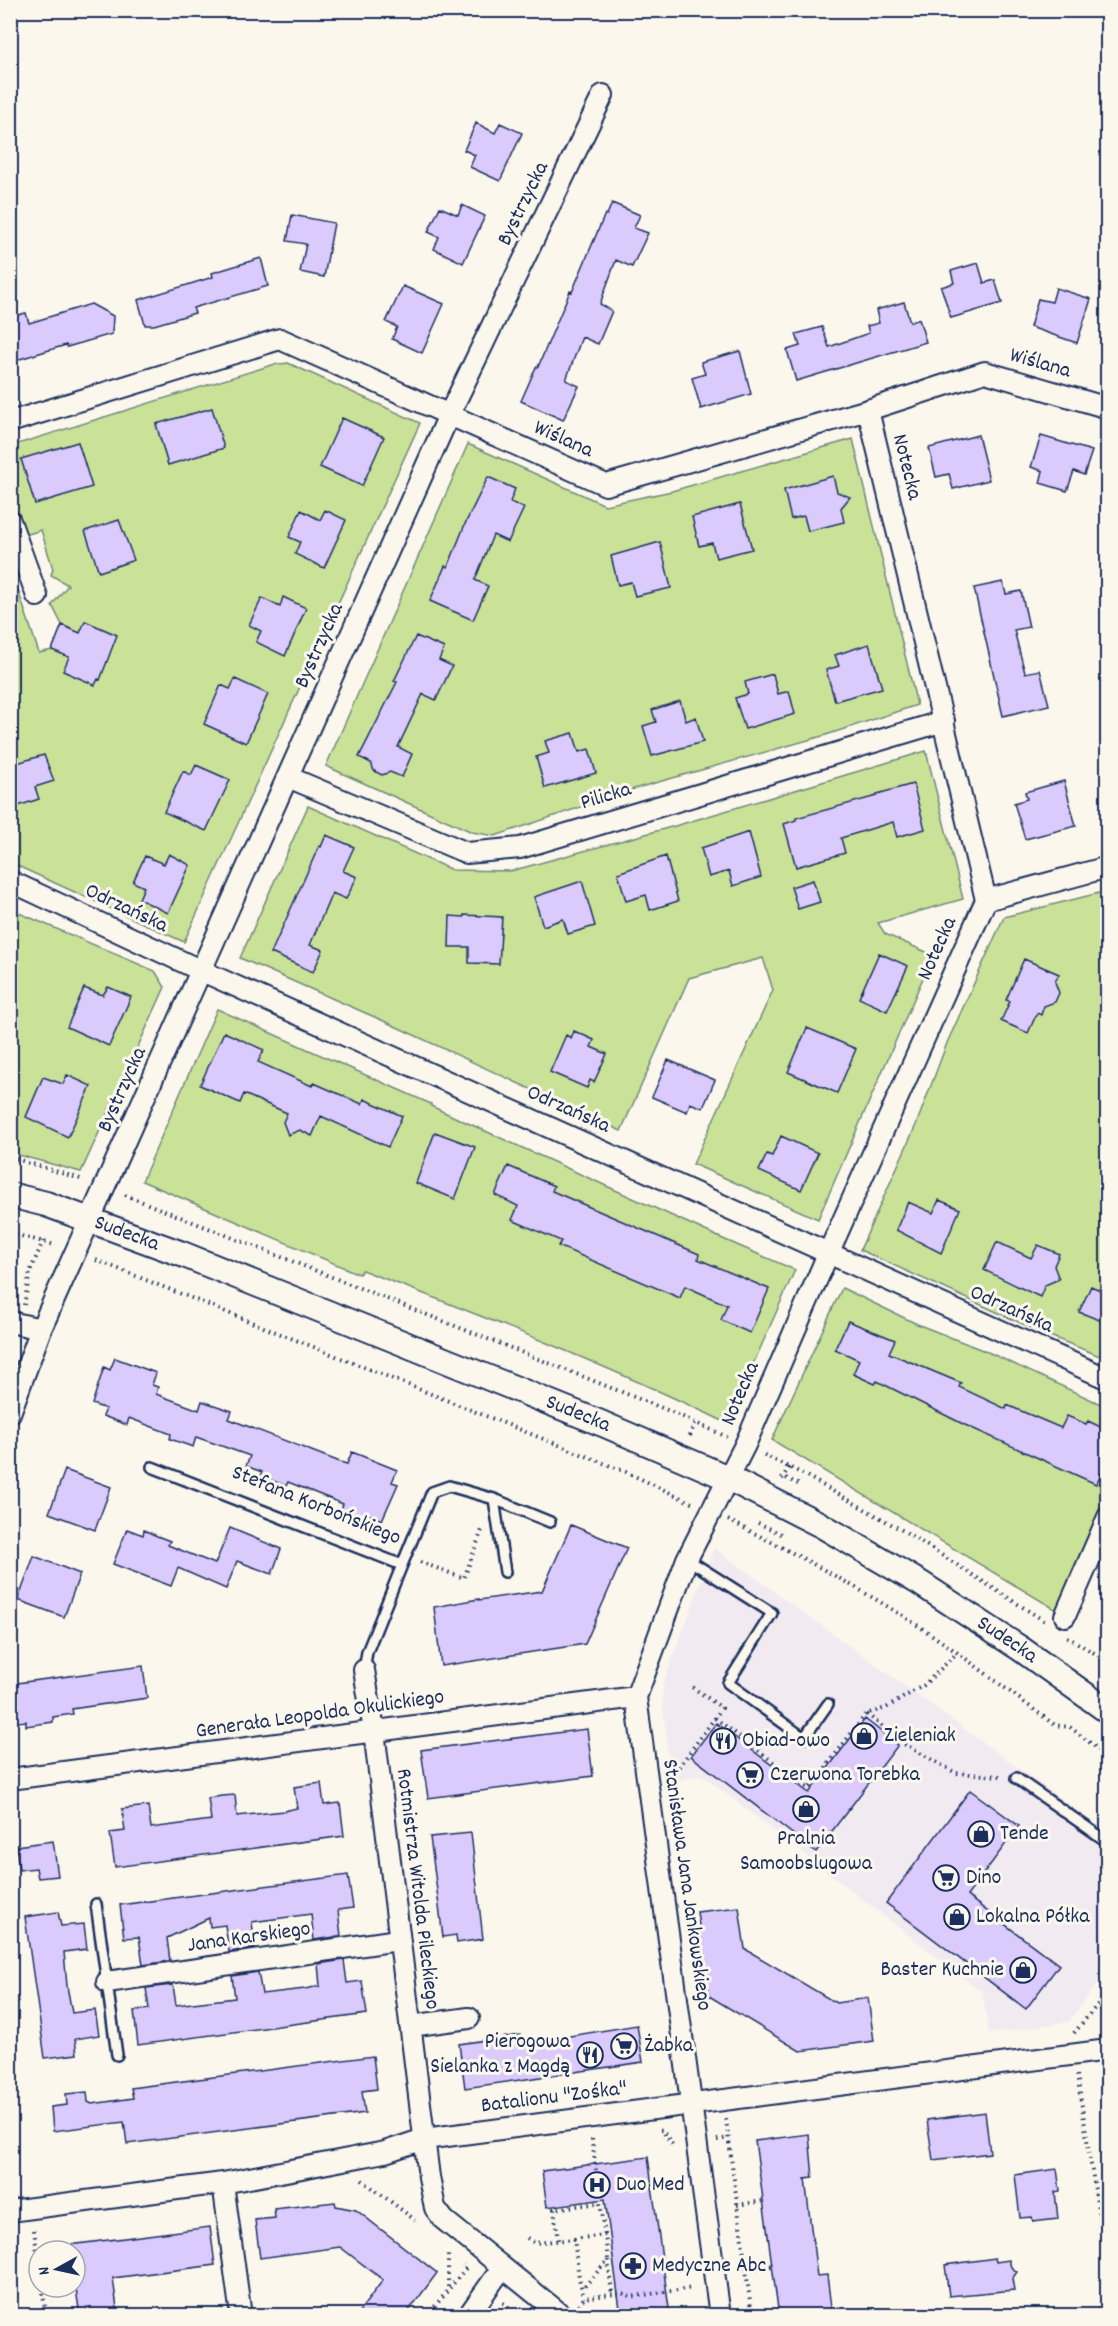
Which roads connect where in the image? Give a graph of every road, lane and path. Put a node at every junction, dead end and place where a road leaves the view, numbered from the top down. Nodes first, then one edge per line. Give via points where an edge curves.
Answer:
1 (603, 95) dead end
2 (1107, 408) edge
3 (868, 410) junction
4 (449, 415) junction
5 (10, 422) edge
6 (10, 521) edge
7 (37, 596) dead end
8 (944, 722) junction
9 (288, 777) junction
10 (1107, 867) edge
11 (10, 881) edge
12 (986, 900) junction
13 (202, 971) junction
14 (10, 1195) edge
15 (90, 1220) junction
16 (10, 1233) edge
17 (43, 1241) junction
18 (76, 1252) junction
19 (828, 1254) junction
20 (16, 1315) edge
21 (41, 1329) junction
22 (1107, 1379) edge
23 (10, 1413) edge
24 (152, 1467) dead end
25 (728, 1478) junction
26 (494, 1499) junction
27 (715, 1507) junction
28 (1107, 1517) edge
29 (550, 1522) dead end
30 (783, 1534) dead end
31 (687, 1559) junction
32 (416, 1561) dead end
33 (402, 1565) junction
34 (505, 1572) dead end
35 (1065, 1616) dead end
36 (957, 1653) junction
37 (364, 1670) joint
38 (692, 1687) dead end
39 (636, 1697) junction
40 (828, 1704) dead end
41 (1107, 1711) edge
42 (374, 1731) junction
43 (1107, 1757) edge
44 (666, 1769) dead end
45 (1016, 1778) joint
46 (10, 1779) edge
47 (1107, 1842) edge
48 (96, 1904) dead end
49 (398, 1940) junction
50 (107, 1982) junction
51 (1107, 1992) edge
52 (469, 2018) dead end
53 (410, 2026) junction
54 (1107, 2050) edge
55 (1074, 2054) junction
56 (117, 2055) dead end
57 (728, 2100) junction
58 (691, 2105) junction
59 (651, 2131) dead end
60 (604, 2138) dead end
61 (729, 2138) junction
62 (424, 2139) junction
63 (592, 2139) junction
64 (580, 2141) dead end
65 (696, 2143) junction
66 (596, 2170) dead end
67 (372, 2178) dead end
68 (223, 2183) junction
69 (763, 2201) dead end
70 (737, 2205) junction
71 (10, 2211) edge
72 (416, 2214) dead end
73 (33, 2221) dead end
74 (605, 2235) junction
75 (527, 2238) dead end
76 (35, 2239) edge
77 (574, 2239) junction
78 (558, 2240) junction
79 (442, 2248) dead end
80 (448, 2253) junction
81 (608, 2260) junction
82 (772, 2266) dead end
83 (502, 2268) junction
84 (746, 2270) junction
85 (1107, 2273) edge
86 (448, 2288) junction
87 (583, 2288) junction
88 (692, 2288) dead end
89 (612, 2294) junction
90 (584, 2298) junction
91 (44, 2299) edge
92 (497, 2299) dead end
93 (1107, 2309) edge
94 (570, 2312) edge
95 (46, 2316) edge
96 (241, 2316) edge
97 (427, 2316) edge
98 (468, 2316) edge
99 (512, 2316) edge
100 (720, 2316) edge
101 (752, 2316) edge
102 (1043, 2316) edge

1 - 4 street, Bystrzycka
2 - 3 street, Wiślana via 985,372
3 - 4 street, Wiślana via 606,485
3 - 8 street, Notecka
4 - 5 street, Wiślana via 280,339
4 - 9 street, Bystrzycka
6 - 7 street
8 - 9 street, Pilicka via 520,848 467,853
8 - 12 street, Notecka
9 - 13 street, Bystrzycka
10 - 12 street
11 - 13 street, Odrzańska
12 - 19 street, Notecka
13 - 15 street, Bystrzycka
13 - 19 street, Odrzańska
14 - 15 street, Sudecka
15 - 18 street, Bystrzycka
15 - 25 street, Sudecka via 603,1424
16 - 17 path
17 - 18 path
17 - 20 path via 30,1272 25,1302
18 - 21 street, Bystrzycka
18 - 27 path
19 - 22 street, Odrzańska
19 - 25 street, Notecka
20 - 21 street
21 - 23 street, Bystrzycka
24 - 33 lane, Stefana Korbońskiego
25 - 27 street, Stanisława Jana Jankowskiego
25 - 41 street, Sudecka via 821,1525 920,1583
26 - 29 lane
26 - 32 path via 464,1578
26 - 33 lane via 449,1485 432,1492
26 - 34 lane
27 - 30 path
27 - 31 street, Stanisława Jana Jankowskiego
27 - 36 path via 862,1592
28 - 35 street
31 - 39 street, Stanisława Jana Jankowskiego
31 - 40 lane via 772,1612 728,1683 804,1738
33 - 37 lane, Stefana Korbońskiego via 367,1652
36 - 43 path via 1055,1725 1070,1727
36 - 45 path via 924,1685 886,1708 866,1714 904,1744 956,1773
37 - 42 street, Stefana Korbońskiego
38 - 44 path via 722,1708 679,1767
39 - 42 street, Generała Leopolda Okulickiego
39 - 58 street, Stanisława Jana Jankowskiego
42 - 46 street, Generała Leopolda Okulickiego
42 - 49 street, Rotmistrza Witolda Pileckiego
45 - 47 lane
48 - 50 lane
49 - 50 street, Jana Karskiego
49 - 53 street, Rotmistrza Witolda Pileckiego
50 - 56 lane
51 - 55 path via 1073,2035
52 - 53 street
53 - 62 street, Rotmistrza Witolda Pileckiego
54 - 55 street, Batalionu "Zośka"
55 - 57 street, Batalionu "Zośka"
55 - 85 path
57 - 58 street, Batalionu "Zośka"
57 - 61 path
58 - 62 street, Batalionu "Zośka"
58 - 65 street, Stanisława Jana Jankowskiego
59 - 65 path via 662,2130 674,2147
60 - 63 path
61 - 65 path
61 - 70 path
62 - 68 street, Batalionu "Zośka" via 385,2152
62 - 83 street, Rotmistrza Witolda Pileckiego via 435,2208
63 - 64 path
63 - 66 path
65 - 100 street, Stanisława Jana Jankowskiego
67 - 72 path via 362,2180 418,2222
68 - 71 street, Batalionu "Zośka"
68 - 96 street
69 - 70 path
70 - 84 path
73 - 76 path
74 - 77 path
74 - 78 path via 600,2203 554,2209
74 - 81 path
75 - 78 path via 535,2243
77 - 78 path
77 - 87 path
79 - 80 path
80 - 86 path
80 - 86 path via 466,2268
81 - 87 path
81 - 89 path
82 - 84 path
83 - 94 street, Rotmistrza Witolda Pileckiego
83 - 98 street
84 - 101 path
86 - 97 path
87 - 90 path
88 - 89 path via 630,2297
89 - 90 path
90 - 94 path
91 - 95 path
92 - 99 path via 515,2311
93 - 102 path

